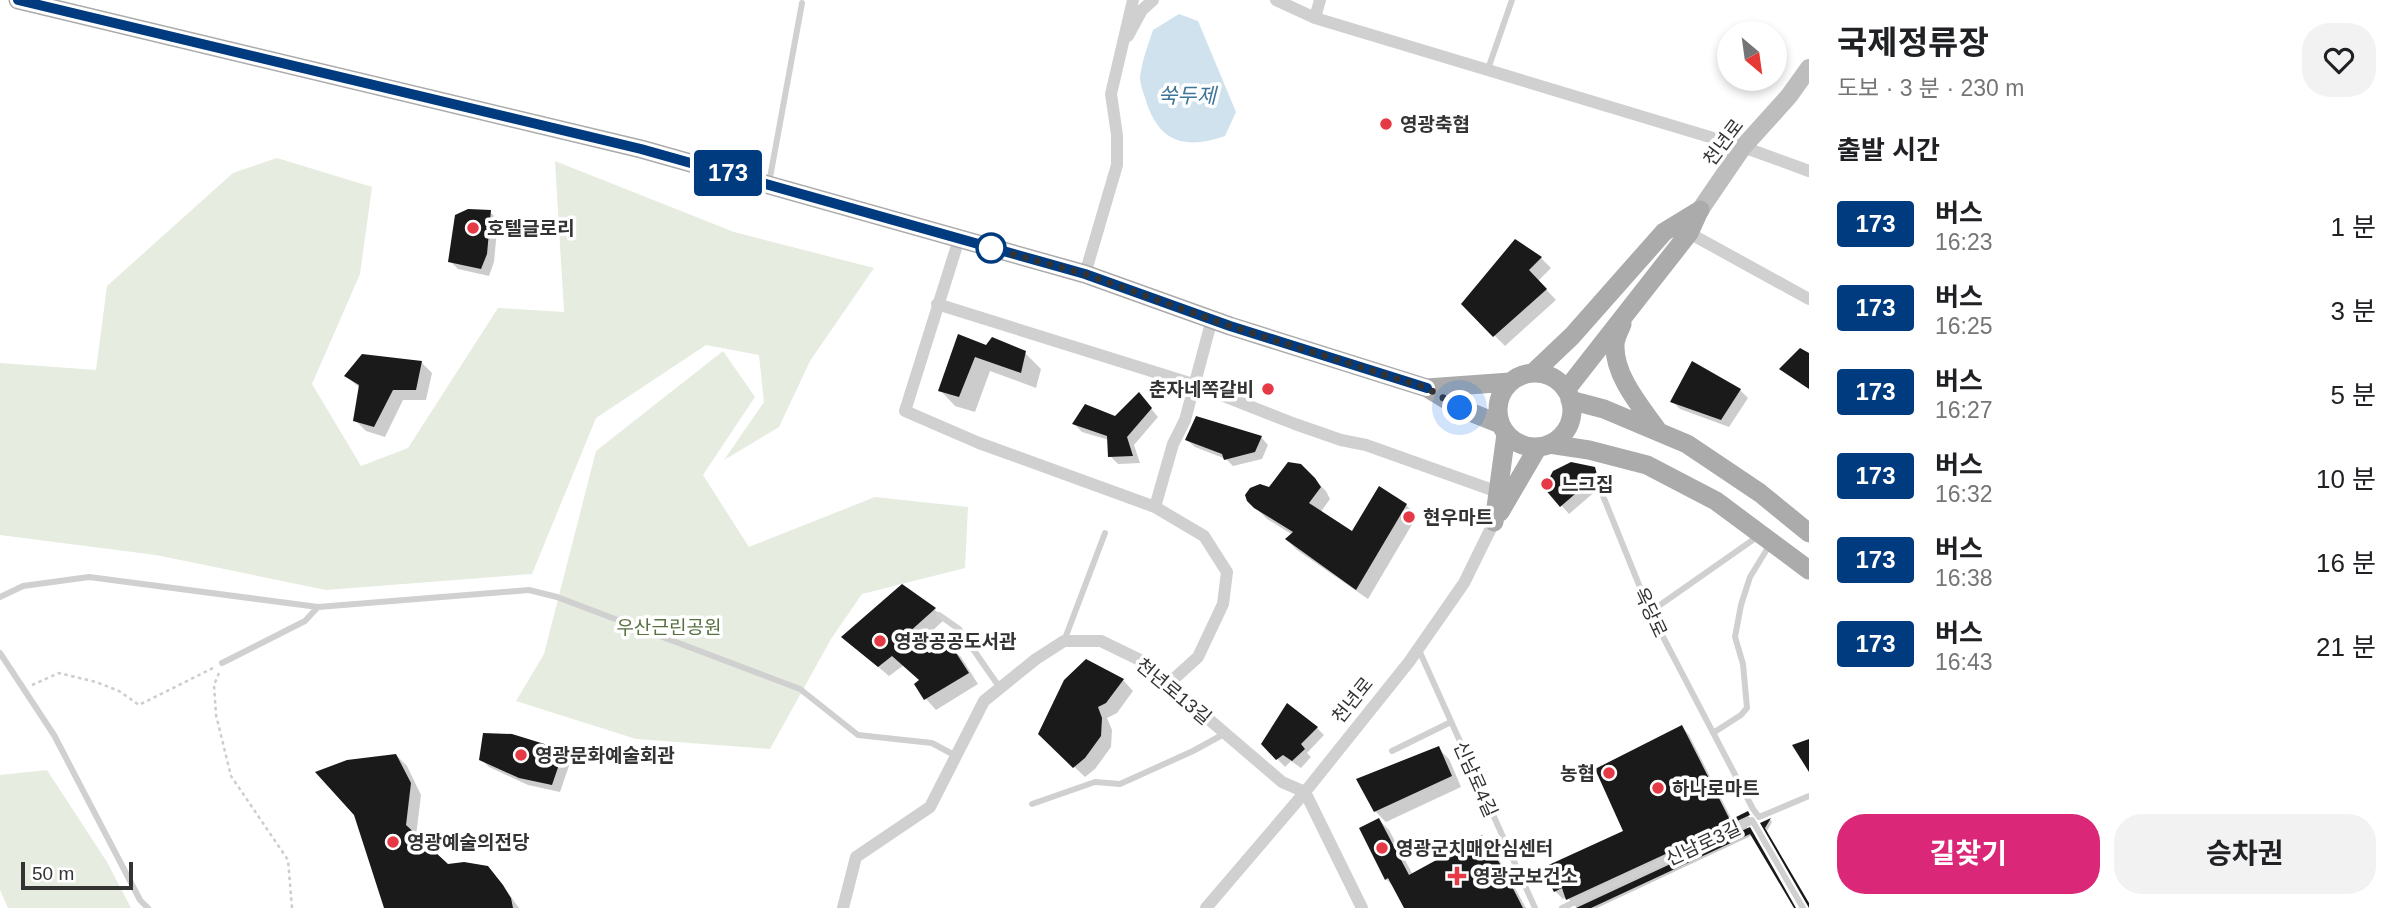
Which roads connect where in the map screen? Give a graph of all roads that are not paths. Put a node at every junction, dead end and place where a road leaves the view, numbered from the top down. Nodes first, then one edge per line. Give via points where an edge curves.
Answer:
1 (18, 0) edge
2 (1133, 0) edge
3 (1153, 0) edge
4 (1276, 0) edge
5 (1320, 0) edge
6 (1512, 0) edge
7 (802, 3) dead end
8 (1315, 18) junction
9 (1121, 48) junction
10 (1809, 68) edge
11 (1487, 71) junction
12 (1743, 147) junction
13 (1809, 171) edge
14 (769, 185) junction
15 (1700, 210) junction
16 (1689, 233) junction
17 (958, 239) junction
18 (1085, 274) junction
19 (1809, 299) edge
20 (937, 304) junction
21 (1627, 313) junction
22 (1212, 319) junction
23 (1533, 373) junction
24 (1510, 382) junction
25 (1193, 384) junction
26 (1427, 388) junction
27 (1568, 395) junction
28 (1503, 429) junction
29 (1659, 433) junction
30 (1544, 445) junction
31 (1599, 486) dead end
32 (1498, 492) junction
33 (1155, 508) junction
34 (1494, 522) junction
35 (1105, 533) dead end
36 (1809, 533) edge
37 (1767, 537) junction
38 (1809, 570) edge
39 (0, 597) edge
40 (318, 607) junction
41 (1650, 612) junction
42 (939, 615) dead end
43 (1064, 641) junction
44 (1418, 648) junction
45 (0, 653) edge
46 (222, 663) road end
47 (1166, 685) junction
48 (1000, 688) junction
49 (1451, 722) junction
50 (1713, 733) junction
51 (1224, 734) junction
52 (1392, 751) dead end
53 (956, 756) junction
54 (1305, 792) junction
55 (1809, 796) edge
56 (1032, 804) dead end
57 (1756, 819) junction
58 (148, 908) edge
59 (843, 908) edge
60 (1206, 908) edge
61 (1362, 908) edge
62 (1535, 908) edge
63 (1562, 908) edge
64 (1803, 908) edge

1 - 14 main road via 628,146
2 - 9 street
3 - 9 street via 1142,10
4 - 8 street
5 - 8 street
6 - 11 lane
7 - 14 lane
8 - 11 street
9 - 18 street via 1111,94 1117,165
10 - 12 main road, 천년로
11 - 12 street
12 - 13 street
12 - 15 main road, 천년로
14 - 17 main road
15 - 16 main road
15 - 23 main road via 1664,232
16 - 19 street
16 - 21 main road
17 - 18 main road
17 - 20 street
18 - 22 main road
20 - 25 street
20 - 33 street via 905,411
21 - 27 main road
21 - 29 main road via 1614,344 1618,366
22 - 25 street
22 - 26 main road
23 - 24 main road
23 - 27 main road via 1552,377
24 - 26 main road
24 - 28 main road via 1498,402
25 - 32 street via 1295,424
25 - 33 street
26 - 28 main road
27 - 29 main road
27 - 30 main road via 1572,410 1566,430
28 - 30 main road via 1526,446
28 - 32 main road
29 - 36 main road via 1708,458
30 - 34 main road
30 - 37 main road via 1647,465 1716,501
31 - 41 lane, 옥당로
32 - 34 main road
33 - 47 street via 1204,536 1227,572 1223,604 1198,657
34 - 44 street, 천년로 via 1464,583
35 - 43 lane
37 - 38 main road
37 - 41 lane
37 - 50 lane via 1749,577 1735,637 1744,664 1747,708
39 - 40 lane via 23,586 89,577
40 - 46 lane via 305,621
40 - 53 lane via 529,590 800,689 859,735 932,743
41 - 50 lane, 옥당로
42 - 48 lane via 959,629
43 - 47 street, 천년로13길 via 1101,641 1140,660
43 - 48 street
44 - 49 lane, 신남로4길
44 - 54 street, 천년로
45 - 58 lane via 54,735
47 - 51 street, 천년로13길
48 - 53 street via 984,701
49 - 52 lane
49 - 62 lane, 신남로4길
50 - 57 lane, 옥당로
51 - 54 street, 천년로13길 via 1282,782
51 - 56 lane via 1120,784 1095,782
53 - 59 street via 930,807 856,857
54 - 60 street
54 - 61 street
55 - 57 lane
57 - 63 lane, 신남로3길
57 - 64 lane, 신남로3길

